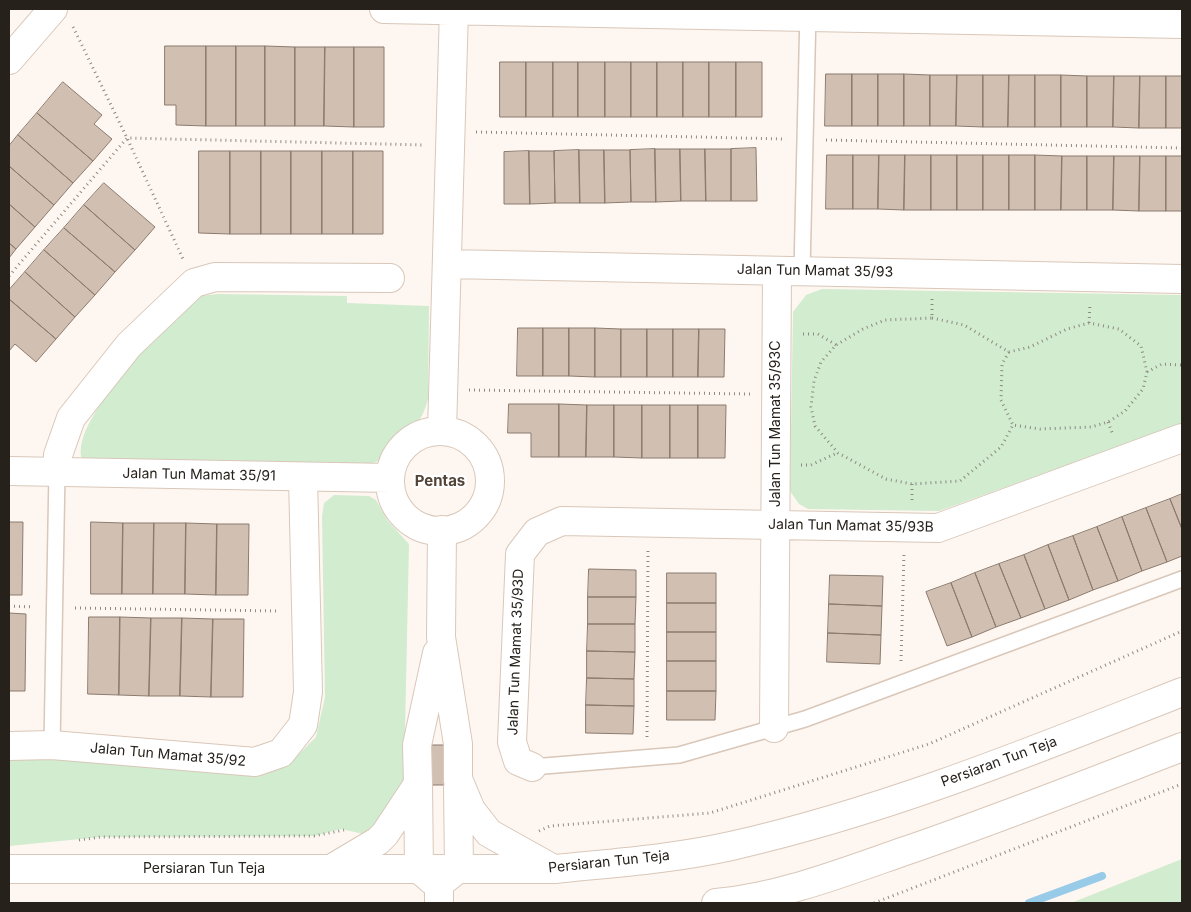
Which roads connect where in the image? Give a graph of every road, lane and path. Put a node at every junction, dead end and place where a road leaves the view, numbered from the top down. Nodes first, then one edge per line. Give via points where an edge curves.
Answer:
1 (384, 9) edge
2 (454, 10) edge
3 (808, 13) edge
4 (63, 17) edge
5 (1182, 24) edge
6 (9, 60) edge
7 (127, 138) junction
8 (451, 146) junction
9 (448, 264) junction
10 (790, 271) junction
11 (9, 276) edge
12 (390, 278) dead end
13 (1182, 279) edge
14 (194, 283) junction
15 (932, 291) dead end
16 (1090, 303) dead end
17 (932, 318) junction
18 (1089, 322) junction
19 (801, 334) dead end
20 (836, 345) junction
21 (1009, 352) junction
22 (1182, 365) edge
23 (1147, 372) junction
24 (468, 390) dead end
25 (757, 394) dead end
26 (1013, 425) junction
27 (442, 431) junction
28 (1182, 438) edge
29 (838, 453) junction
30 (797, 465) dead end
31 (9, 471) edge
32 (57, 472) junction
33 (303, 477) junction
34 (390, 478) junction
35 (912, 484) junction
36 (912, 502) dead end
37 (776, 525) junction
38 (442, 530) junction
39 (536, 532) joint
40 (648, 539) dead end
41 (904, 542) dead end
42 (1182, 579) edge
43 (9, 606) edge
44 (54, 607) junction
45 (307, 612) junction
46 (1182, 631) edge
47 (441, 637) junction
48 (900, 684) junction
49 (1182, 692) edge
50 (774, 728) junction
51 (52, 745) junction
52 (9, 746) edge
53 (1182, 748) edge
54 (647, 758) junction
55 (532, 768) joint
56 (458, 779) junction
57 (418, 784) junction
58 (1182, 784) edge
59 (350, 831) dead end
60 (534, 833) dead end
61 (74, 841) dead end
62 (9, 869) edge
63 (331, 869) junction
64 (555, 869) junction
65 (439, 881) edge
66 (716, 903) edge
67 (874, 903) edge

1 - 2 street
2 - 3 street
2 - 8 street
3 - 5 street
3 - 10 lane
4 - 6 street
4 - 7 path
7 - 8 path
7 - 11 path
7 - 14 path
8 - 9 street
9 - 10 street, Jalan Tun Mamat 35/93
9 - 27 street
10 - 13 street, Jalan Tun Mamat 35/93
10 - 37 street, Jalan Tun Mamat 35/93C
12 - 14 street via 215,277
14 - 32 street via 130,345 71,418 58,455
15 - 17 path
16 - 18 path
17 - 20 path via 885,320 862,328
17 - 21 path via 964,325
18 - 21 path via 1030,347
18 - 23 path via 1118,329 1140,346
19 - 20 path via 818,334
20 - 29 path via 821,362 814,380 811,407 815,426
21 - 26 path via 1002,364 1001,400
22 - 23 path via 1162,364
23 - 26 path via 1143,389 1125,412 1108,422 1091,427
24 - 25 path
26 - 35 path via 1001,447 960,482
27 - 34 street via 410,440 396,457
27 - 38 street via 455,433 478,449 486,460 489,474 486,501 478,512 455,528
28 - 37 street, Jalan Tun Mamat 35/93B via 938,528
29 - 30 path via 811,465
29 - 35 path via 886,479
31 - 32 street, Jalan Tun Mamat 35/91
32 - 33 street, Jalan Tun Mamat 35/91
32 - 44 lane
33 - 34 street, Jalan Tun Mamat 35/91
33 - 45 street, Jalan Tun Mamat 35/92
34 - 38 street via 396,505 404,516 428,529
35 - 36 path
37 - 39 street, Jalan Tun Mamat 35/93B via 562,521
37 - 50 street, Jalan Tun Mamat 35/93C
38 - 47 street
39 - 55 street, Jalan Tun Mamat 35/93D via 520,554 512,742 518,761
40 - 54 path
41 - 48 path
42 - 48 lane
43 - 44 path
44 - 45 path
44 - 51 lane
45 - 51 street, Jalan Tun Mamat 35/92 via 308,692 302,725 281,753 255,762
46 - 60 path via 928,744 710,813 550,826
47 - 56 street via 458,744
47 - 57 street via 417,745
48 - 50 lane
49 - 64 street, Persiaran Tun Teja via 924,788 787,831 720,848 633,862
50 - 54 lane via 680,754
51 - 52 street, Jalan Tun Mamat 35/92
53 - 66 street via 987,823 844,873 746,900
54 - 55 lane
56 - 64 street via 470,810 489,833
56 - 65 street
57 - 63 street via 386,834
57 - 65 street
58 - 67 path
59 - 61 path via 340,829 314,836
62 - 63 street, Persiaran Tun Teja
63 - 65 street, Persiaran Tun Teja
64 - 65 street, Persiaran Tun Teja

